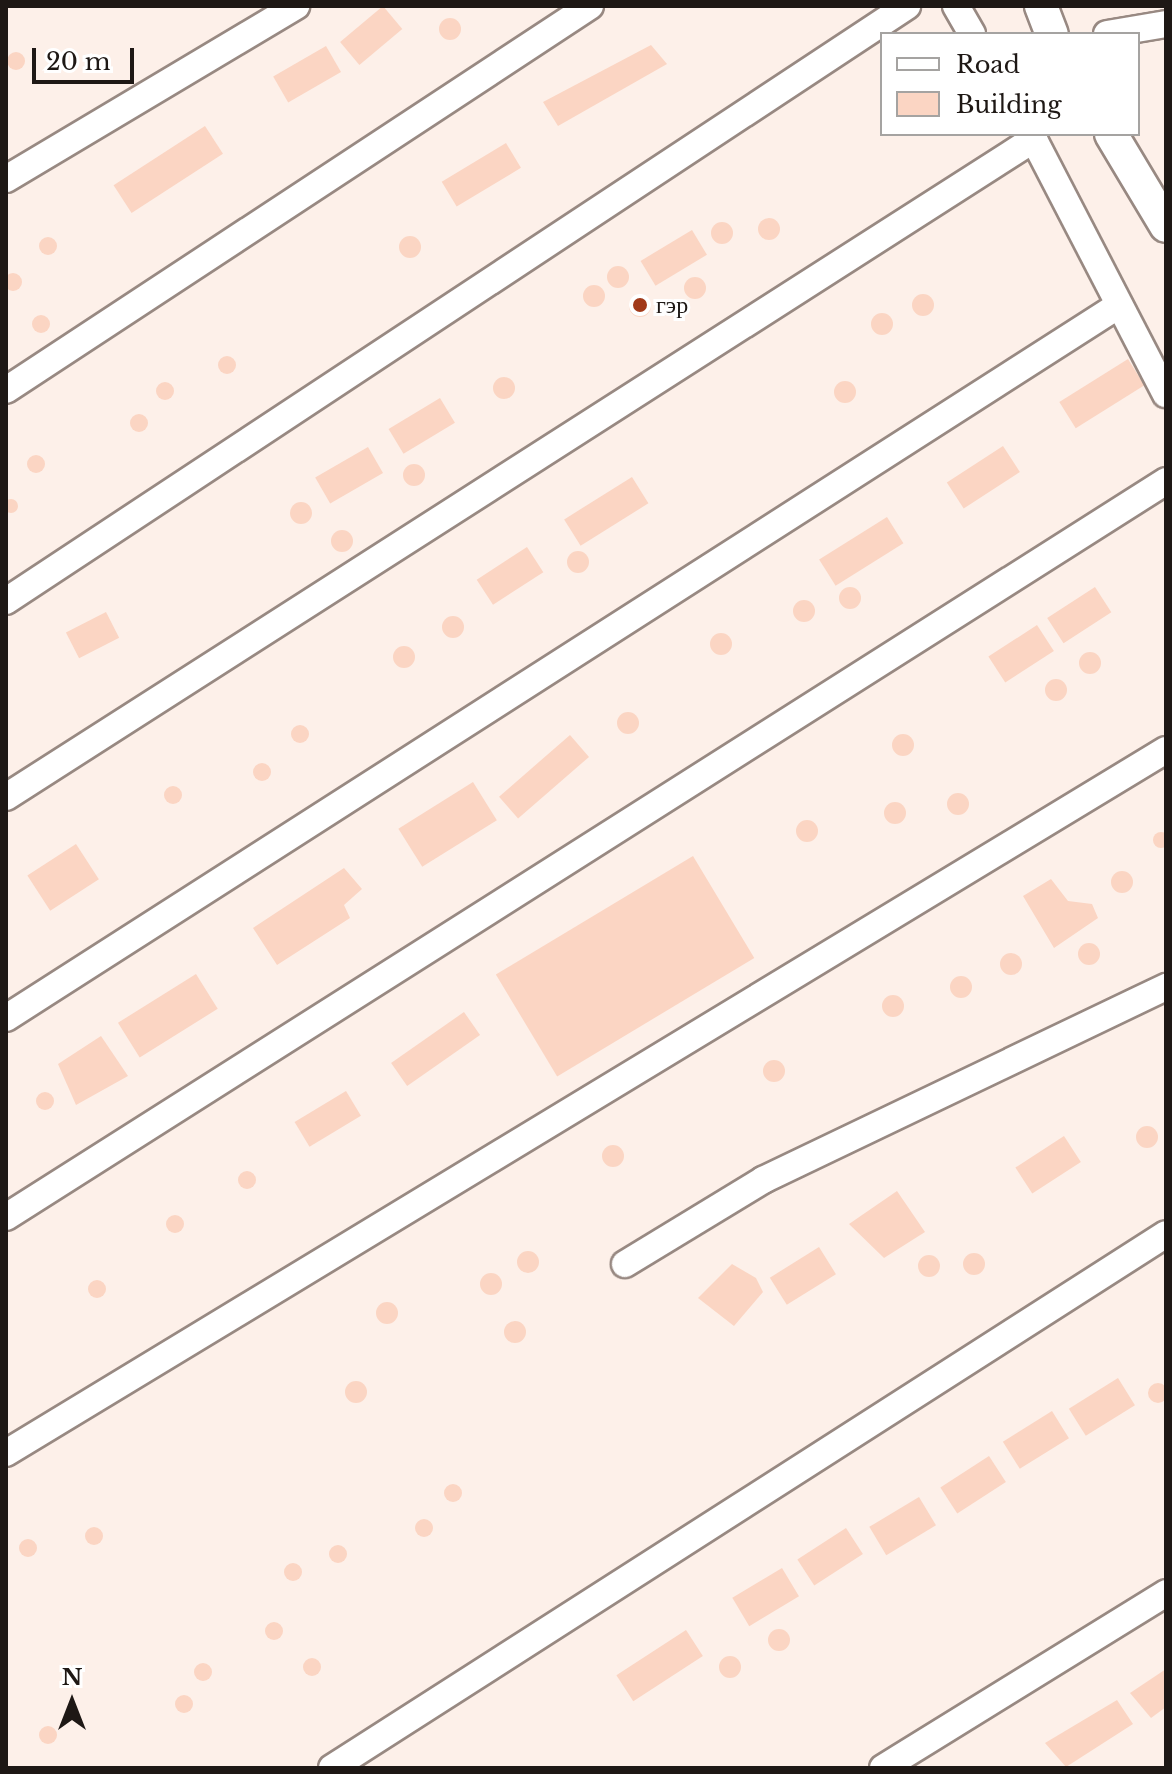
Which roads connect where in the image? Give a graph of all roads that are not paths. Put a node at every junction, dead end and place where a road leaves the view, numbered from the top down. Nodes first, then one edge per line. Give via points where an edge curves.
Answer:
1 (296, 6) edge
2 (590, 6) edge
3 (907, 6) edge
4 (956, 6) edge
5 (1041, 6) edge
6 (1166, 24) edge
7 (971, 32) edge
8 (1051, 32) edge
9 (1119, 32) edge
10 (1112, 136) edge
11 (1032, 137) edge
12 (6, 179) edge
13 (1166, 226) edge
14 (1116, 307) junction
15 (6, 390) edge
16 (1166, 394) edge
17 (1166, 481) edge
18 (6, 601) edge
19 (1166, 750) edge
20 (6, 797) edge
21 (1166, 987) edge
22 (6, 1018) edge
23 (6, 1217) edge
24 (1166, 1234) edge
25 (625, 1264) dead end
26 (6, 1453) edge
27 (1166, 1593) edge
28 (332, 1768) edge
29 (883, 1768) edge

1 - 12 street
2 - 15 street
3 - 18 street
4 - 7 street
5 - 8 street
6 - 9 street
10 - 13 street
11 - 14 street
11 - 20 street
14 - 16 street
14 - 22 street
17 - 23 street
19 - 26 street
21 - 25 street via 763,1180
24 - 28 street
27 - 29 street

